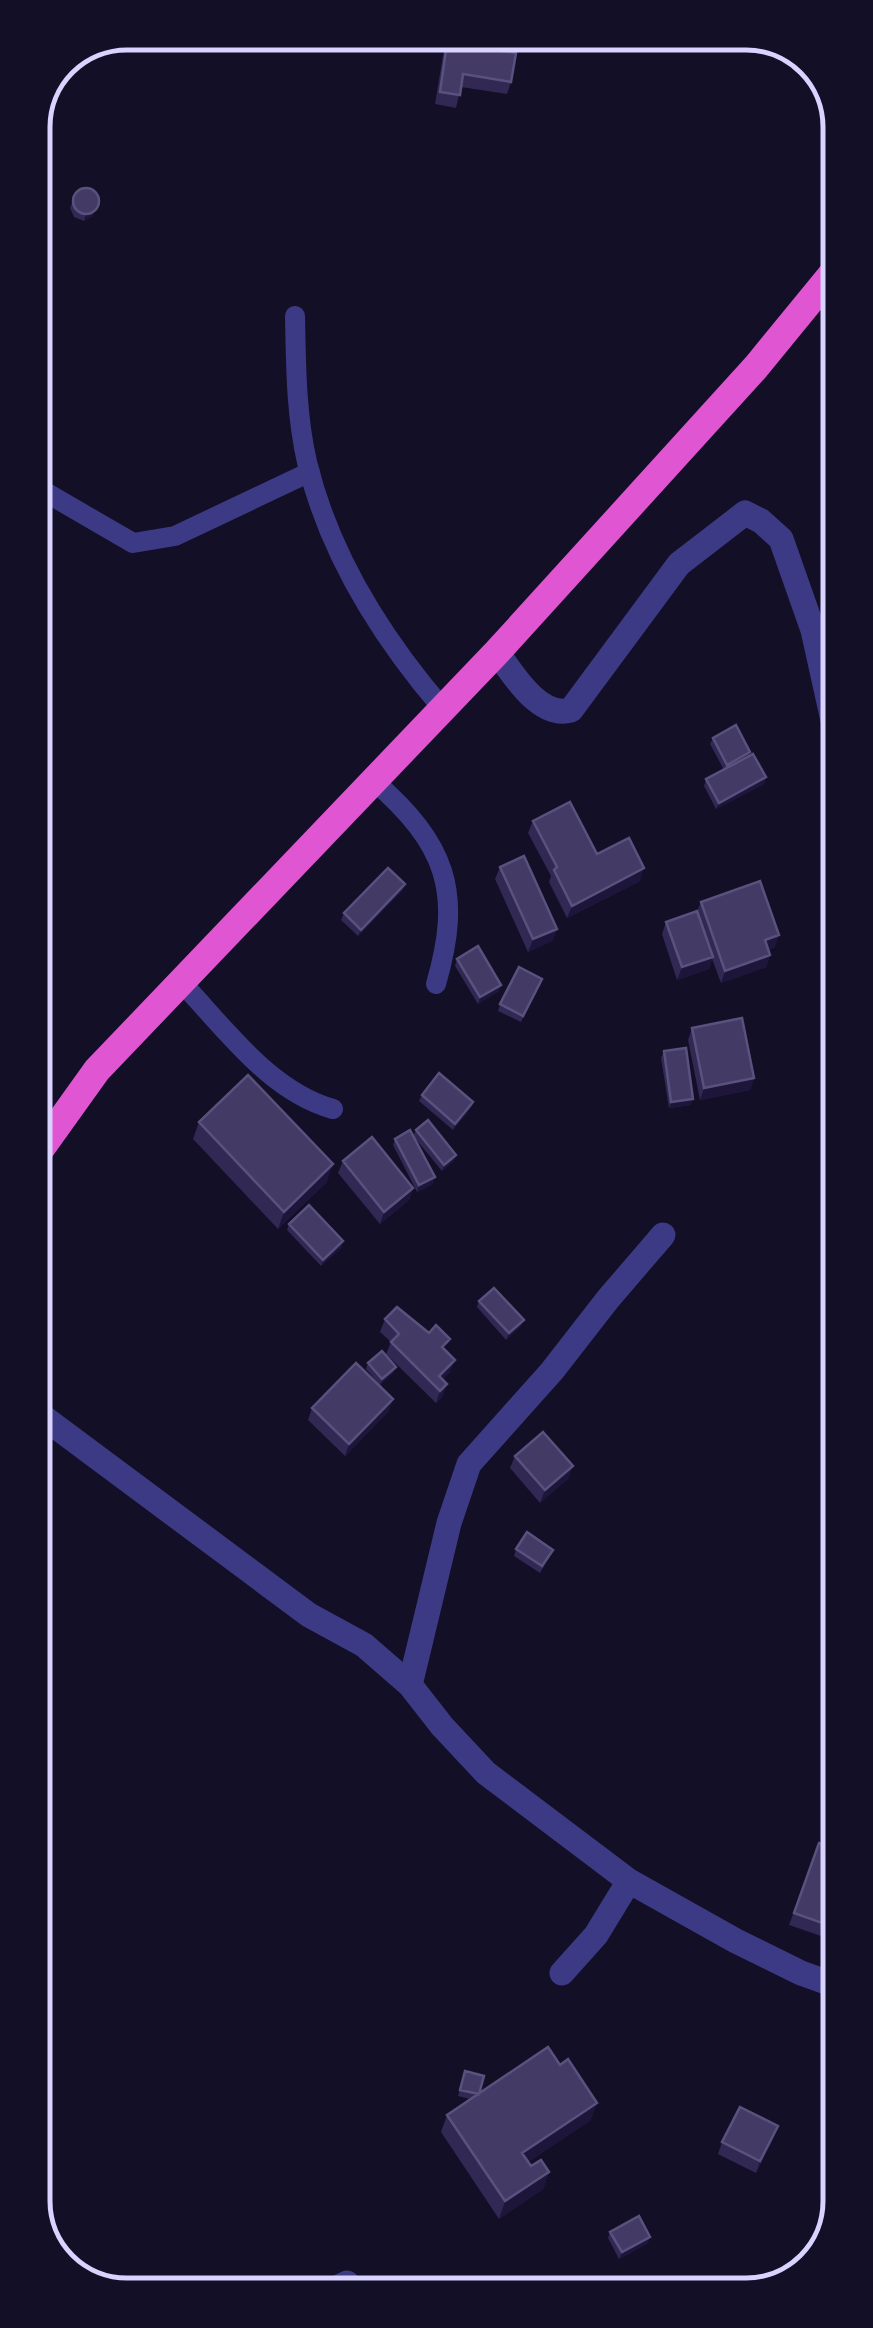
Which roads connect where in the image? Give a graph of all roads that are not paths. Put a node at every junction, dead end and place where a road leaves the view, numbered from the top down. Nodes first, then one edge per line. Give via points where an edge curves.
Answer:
1 (823, 286) edge
2 (296, 316) dead end
3 (310, 472) junction
4 (50, 496) edge
5 (496, 652) junction
6 (823, 675) edge
7 (443, 709) junction
8 (374, 781) junction
9 (181, 982) junction
10 (436, 984) dead end
11 (332, 1109) dead end
12 (50, 1135) edge
13 (664, 1235) dead end
14 (50, 1422) edge
15 (410, 1685) junction
16 (629, 1881) junction
17 (562, 1973) dead end
18 (823, 1981) edge

1 - 5 highway
2 - 3 lane via 296,392
3 - 4 lane via 175,536 133,543
3 - 7 lane via 328,527 367,603 404,664
5 - 6 street via 549,710 571,710 679,564 745,513 780,539
5 - 7 highway
7 - 8 highway
8 - 9 highway
8 - 10 lane via 421,827 449,893 448,942
9 - 11 lane via 271,1075 306,1101
9 - 12 highway via 96,1070
13 - 15 street via 469,1464 448,1523
14 - 15 street via 284,1597 364,1644
15 - 16 street via 486,1773
16 - 17 street via 596,1935
16 - 18 street

